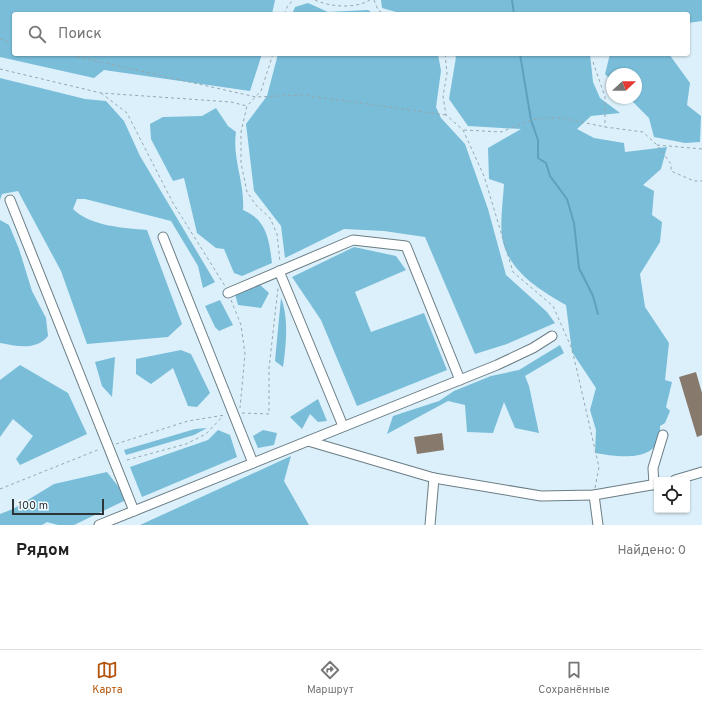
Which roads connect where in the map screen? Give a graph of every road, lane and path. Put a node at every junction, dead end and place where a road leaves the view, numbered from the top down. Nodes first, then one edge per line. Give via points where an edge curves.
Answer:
1 (294, 0) edge
2 (315, 0) edge
3 (370, 0) edge
4 (374, 0) edge
5 (285, 12) edge
6 (381, 12) edge
7 (0, 39) edge
8 (12, 42) edge
9 (74, 56) edge
10 (272, 56) edge
11 (445, 56) edge
12 (593, 62) dead end
13 (0, 69) edge
14 (101, 93) junction
15 (256, 97) junction
16 (247, 106) junction
17 (446, 115) junction
18 (605, 127) junction
19 (463, 130) junction
20 (657, 145) junction
21 (702, 149) edge
22 (702, 181) edge
23 (10, 200) dead end
24 (163, 237) dead end
25 (279, 271) junction
26 (278, 287) dead end
27 (228, 293) junction
28 (552, 336) dead end
29 (460, 380) junction
30 (224, 415) junction
31 (229, 415) dead end
32 (343, 426) junction
33 (663, 435) dead end
34 (308, 441) junction
35 (115, 444) dead end
36 (100, 448) dead end
37 (128, 460) dead end
38 (253, 463) junction
39 (702, 472) edge
40 (655, 477) edge
41 (685, 477) edge
42 (434, 478) junction
43 (654, 484) edge
44 (0, 489) edge
45 (594, 495) junction
46 (134, 511) junction
47 (99, 525) edge
48 (430, 525) edge
49 (598, 525) edge

1 - 5 path
2 - 3 path via 326,5 343,6 366,3
4 - 6 path
7 - 8 path
9 - 15 path
10 - 15 path via 261,91
11 - 17 path via 447,73 443,96
12 - 18 path via 605,97
13 - 14 path
14 - 16 path via 231,102
14 - 27 path via 127,113 174,203
15 - 16 path
15 - 17 path via 302,95
16 - 25 path via 241,132 241,163 247,192 270,218 277,234
17 - 19 path
18 - 19 path via 562,118 545,118 531,120 501,132
18 - 20 path via 643,132
19 - 45 path via 484,176 513,272 553,306 572,349 599,467
20 - 21 path
20 - 22 path via 671,164 671,171 694,182
23 - 46 lane
24 - 38 lane
25 - 27 lane
25 - 29 lane via 353,240 406,246
25 - 32 lane
26 - 27 path via 269,368 269,414 240,413 245,354 241,325
28 - 29 lane via 533,348
29 - 32 lane
30 - 31 path
30 - 35 path via 188,421
30 - 37 path via 206,434 186,444
32 - 34 lane
33 - 40 lane via 653,468
34 - 38 lane
34 - 42 lane
36 - 44 path
38 - 46 lane
39 - 41 lane
42 - 45 lane via 541,496
42 - 48 lane
43 - 45 lane
45 - 49 lane
46 - 47 lane

